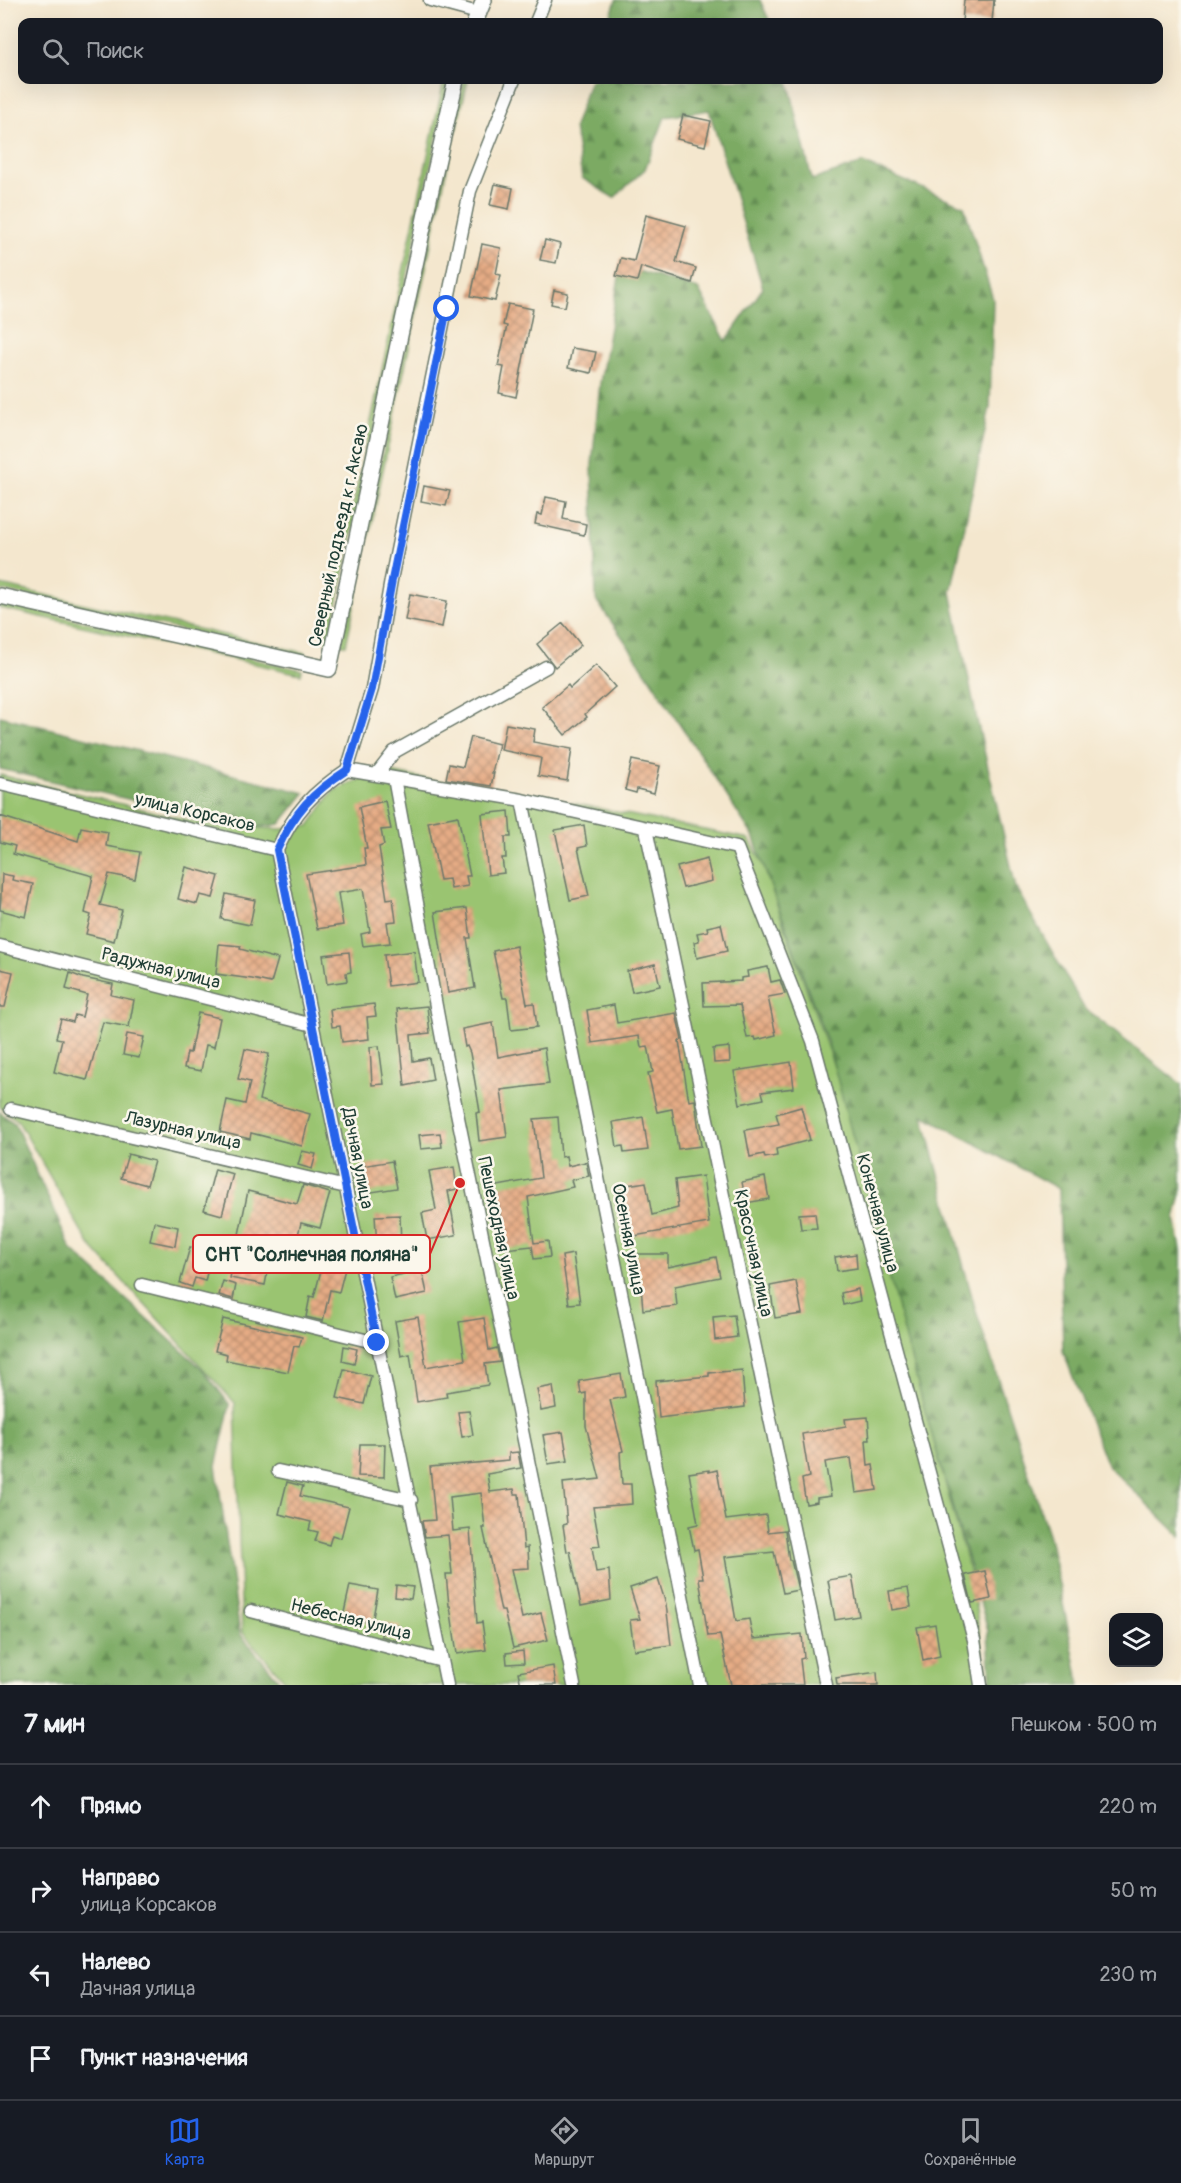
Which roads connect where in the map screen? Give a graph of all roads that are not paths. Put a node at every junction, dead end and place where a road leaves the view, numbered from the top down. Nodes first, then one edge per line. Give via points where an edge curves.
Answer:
1 (430, 0) edge
2 (545, 0) edge
3 (479, 12) edge
4 (538, 18) edge
5 (455, 84) edge
6 (512, 84) edge
7 (0, 597) edge
8 (546, 667) dead end
9 (347, 770) junction
10 (376, 775) junction
11 (394, 778) junction
12 (0, 784) edge
13 (522, 800) junction
14 (646, 829) junction
15 (277, 850) junction
16 (0, 946) edge
17 (313, 1025) junction
18 (11, 1109) dead end
19 (346, 1187) junction
20 (142, 1285) dead end
21 (377, 1343) junction
22 (278, 1471) dead end
23 (411, 1500) junction
24 (251, 1611) dead end
25 (442, 1661) junction
26 (447, 1685) edge
27 (574, 1685) edge
28 (700, 1685) edge
29 (826, 1685) edge
30 (981, 1685) edge

1 - 3 street
2 - 4 street
5 - 7 street, Северный подъезд к г.Аксаю via 329,669
6 - 9 street via 470,191 372,689
8 - 10 street via 394,752
9 - 10 street
9 - 15 street via 322,786 296,814
10 - 11 street
11 - 13 street
11 - 27 street, Пешеходная улица via 443,1044
12 - 15 street, улица Корсаков
13 - 14 street
13 - 28 street, Осенняя улица
14 - 29 street, Красочная улица
14 - 30 street, Конечная улица via 737,848 813,1041 974,1640
15 - 17 street, Дачная улица
16 - 17 street, Радужная улица
17 - 19 street, Дачная улица
18 - 19 street, Лазурная улица
19 - 21 street, Дачная улица
20 - 21 street
21 - 23 street, Дачная улица
22 - 23 street
23 - 25 street, Дачная улица
24 - 25 street, Небесная улица
25 - 26 street, Дачная улица

